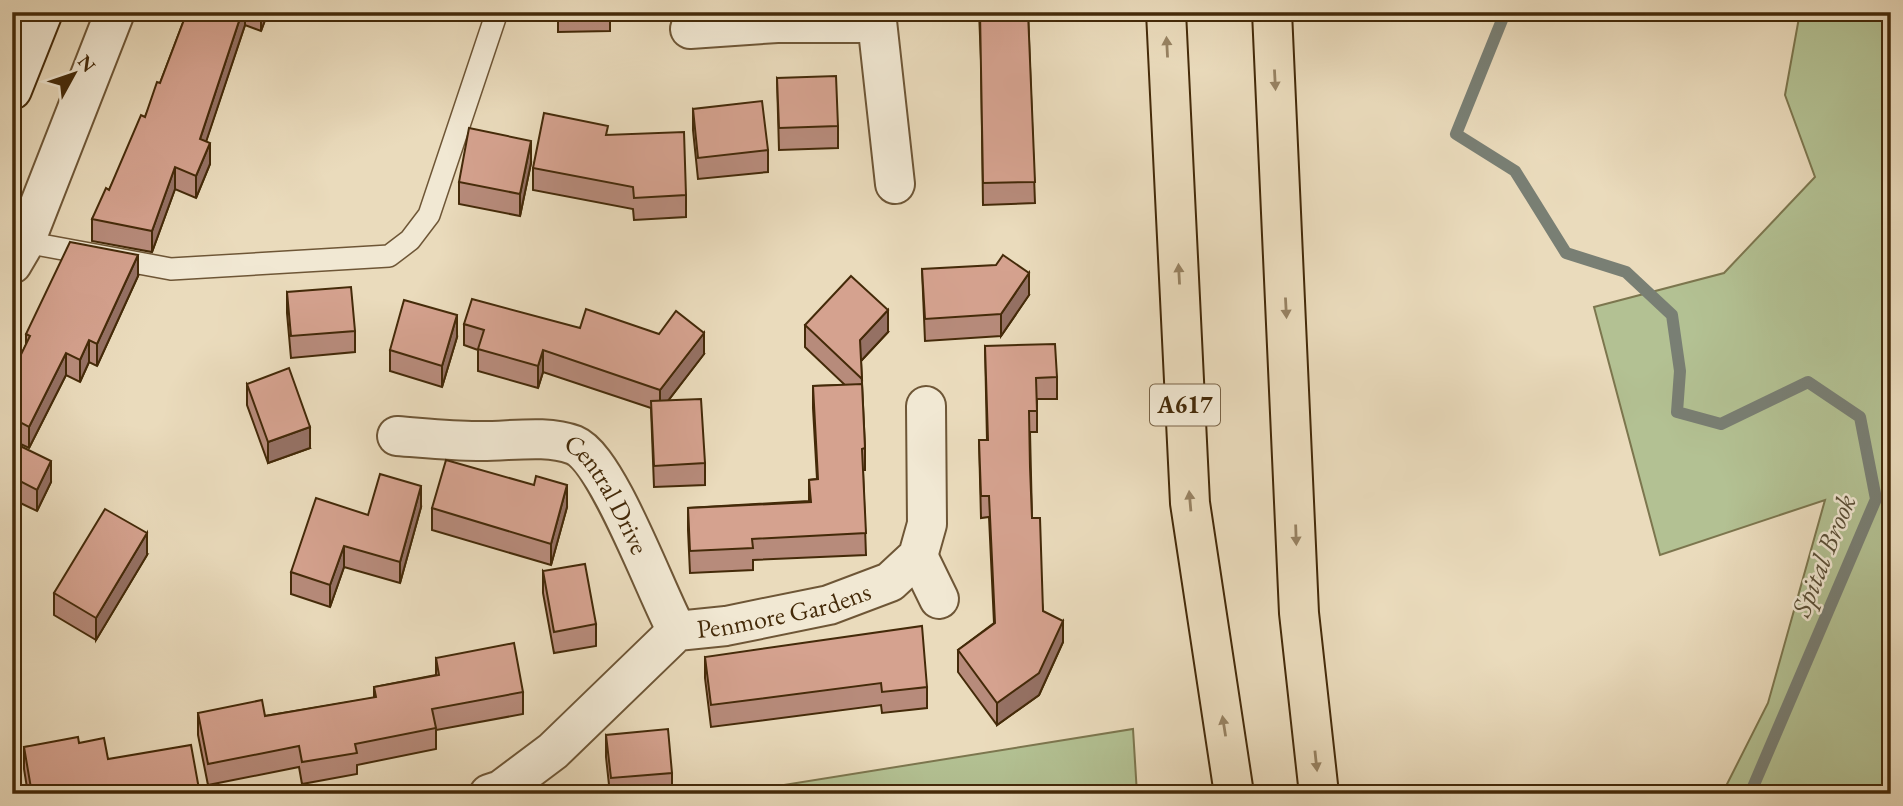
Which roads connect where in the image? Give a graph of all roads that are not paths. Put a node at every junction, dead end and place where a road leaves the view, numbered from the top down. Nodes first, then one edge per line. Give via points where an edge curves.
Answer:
1 (43, 12) edge
2 (116, 12) edge
3 (497, 12) edge
4 (1166, 12) edge
5 (1272, 12) edge
6 (876, 18) edge
7 (690, 29) dead end
8 (12, 90) edge
9 (895, 184) dead end
10 (19, 253) edge
11 (926, 406) dead end
12 (397, 436) dead end
13 (918, 556) junction
14 (939, 599) dead end
15 (677, 631) junction
16 (489, 794) edge
17 (1234, 794) edge
18 (1319, 794) edge

1 - 8 street
2 - 10 street
3 - 10 lane via 429,215 410,240 389,256 171,269
17 -> 4 highway, A617 via 1190,503
5 -> 18 highway via 1300,613
6 - 7 street
6 - 9 street
11 - 13 street via 927,524
12 - 15 street, Central Drive via 574,445 595,463 612,491
13 - 14 street
13 - 15 street, Penmore Gardens via 890,582 829,605
15 - 16 street, Penmore Gardens via 553,751

